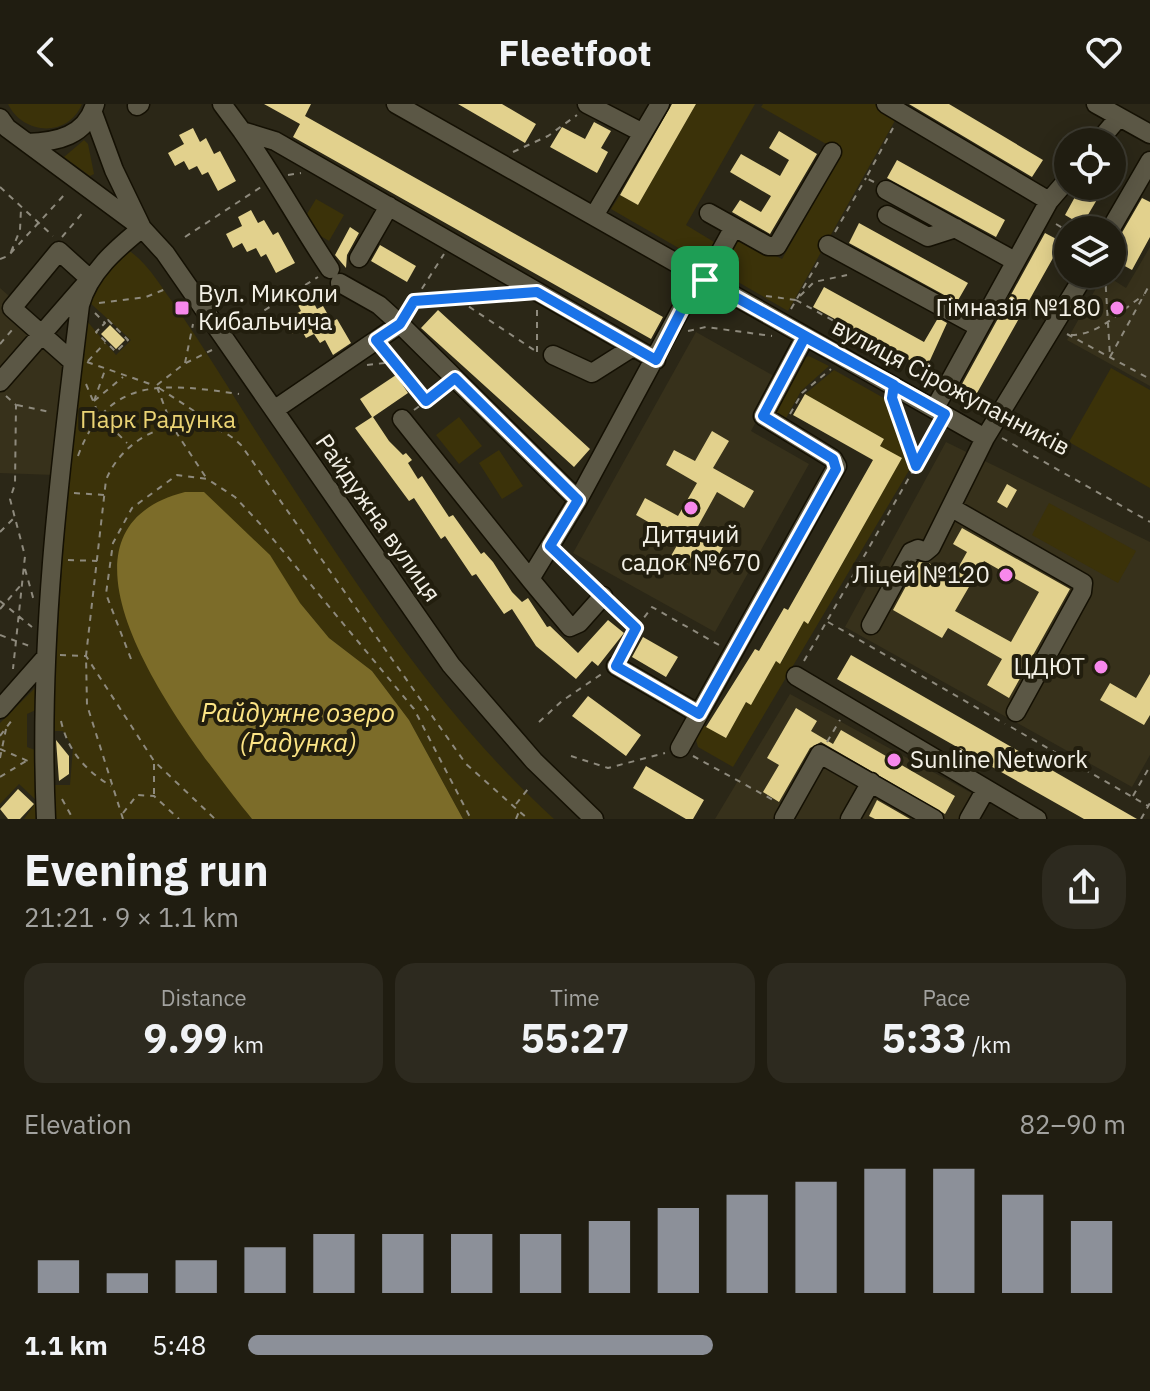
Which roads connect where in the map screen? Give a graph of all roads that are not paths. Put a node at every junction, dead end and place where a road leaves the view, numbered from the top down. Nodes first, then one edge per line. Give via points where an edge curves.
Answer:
1 (222, 104) edge
2 (396, 104) edge
3 (588, 104) edge
4 (660, 104) edge
5 (1096, 104) edge
6 (94, 108) edge
7 (894, 109) edge
8 (1119, 117) junction
9 (2, 123) edge
10 (1110, 128) edge
11 (242, 131) junction
12 (643, 133) junction
13 (1150, 134) edge
14 (27, 143) junction
15 (832, 152) dead end
16 (1150, 161) edge
17 (886, 190) road end
18 (1054, 195) edge
19 (1049, 201) junction
20 (389, 206) junction
21 (709, 213) dead end
22 (887, 215) dead end
23 (594, 216) junction
24 (1118, 216) edge
25 (734, 227) junction
26 (142, 228) junction
27 (956, 228) junction
28 (828, 245) dead end
29 (359, 258) dead end
30 (1015, 261) junction
31 (702, 278) junction
32 (90, 279) junction
33 (1079, 288) edge
34 (400, 324) junction
35 (979, 327) junction
36 (41, 334) junction
37 (805, 337) junction
38 (633, 347) junction
39 (545, 354) road end
40 (656, 360) junction
41 (80, 362) junction
42 (0, 382) edge
43 (274, 410) junction
44 (940, 411) junction
45 (402, 419) dead end
46 (985, 438) junction
47 (578, 500) junction
48 (952, 508) junction
49 (530, 579) junction
50 (603, 596) road end
51 (871, 625) dead end
52 (49, 651) junction
53 (616, 666) road end
54 (796, 676) road end
55 (0, 709) edge
56 (1016, 712) dead end
57 (699, 714) junction
58 (680, 748) road end
59 (871, 782) junction
60 (986, 789) junction
61 (781, 817) edge
62 (46, 819) edge
63 (594, 819) edge
64 (850, 819) edge
65 (934, 819) edge
66 (969, 819) edge
67 (1037, 819) edge

1 - 11 street
2 - 23 street, вулиця Сірожупанників
3 - 12 street
4 - 12 street
5 - 8 street
6 - 14 street via 67,138
6 - 26 street, Райдужна вулиця via 114,170
7 - 19 street
8 - 10 street
8 - 13 street
9 - 14 street, Райдужна вулиця
11 - 20 street via 275,141
11 - 34 street via 335,276
12 - 23 street
14 - 26 street, Райдужна вулиця
15 - 25 street via 777,246
16 - 24 street
17 - 27 street
18 - 19 street
19 - 30 street
20 - 29 street
20 - 38 street
21 - 25 street
22 - 27 street via 928,237
23 - 31 street, вулиця Сірожупанників
25 - 31 street
26 - 32 street
26 - 43 street, Райдужна вулиця
27 - 30 street
28 - 35 street
30 - 35 street
31 - 37 street, вулиця Сірожупанників
31 - 40 street
32 - 36 street
32 - 36 street via 59,251 12,308
32 - 41 street via 80,305
33 - 46 street via 1062,331
34 - 43 street
34 - 47 street
35 - 44 street via 948,384
36 - 41 street
36 - 42 street
37 - 44 street, вулиця Сірожупанників
37 - 57 street via 764,413 766,421 837,466
38 - 39 street via 592,373
38 - 40 street
40 - 47 street
41 - 52 street via 59,482
43 - 63 street, Райдужна вулиця via 451,665 534,761
44 - 46 street, вулиця Сірожупанників
45 - 49 street
46 - 48 street
47 - 49 street
48 - 51 street via 928,550 911,552
48 - 56 street via 1083,583
49 - 50 street via 570,627
52 - 55 street
52 - 62 street
53 - 57 street
54 - 60 street
57 - 58 street
59 - 61 street via 820,754
59 - 64 street
59 - 65 street
60 - 66 street
60 - 67 street

